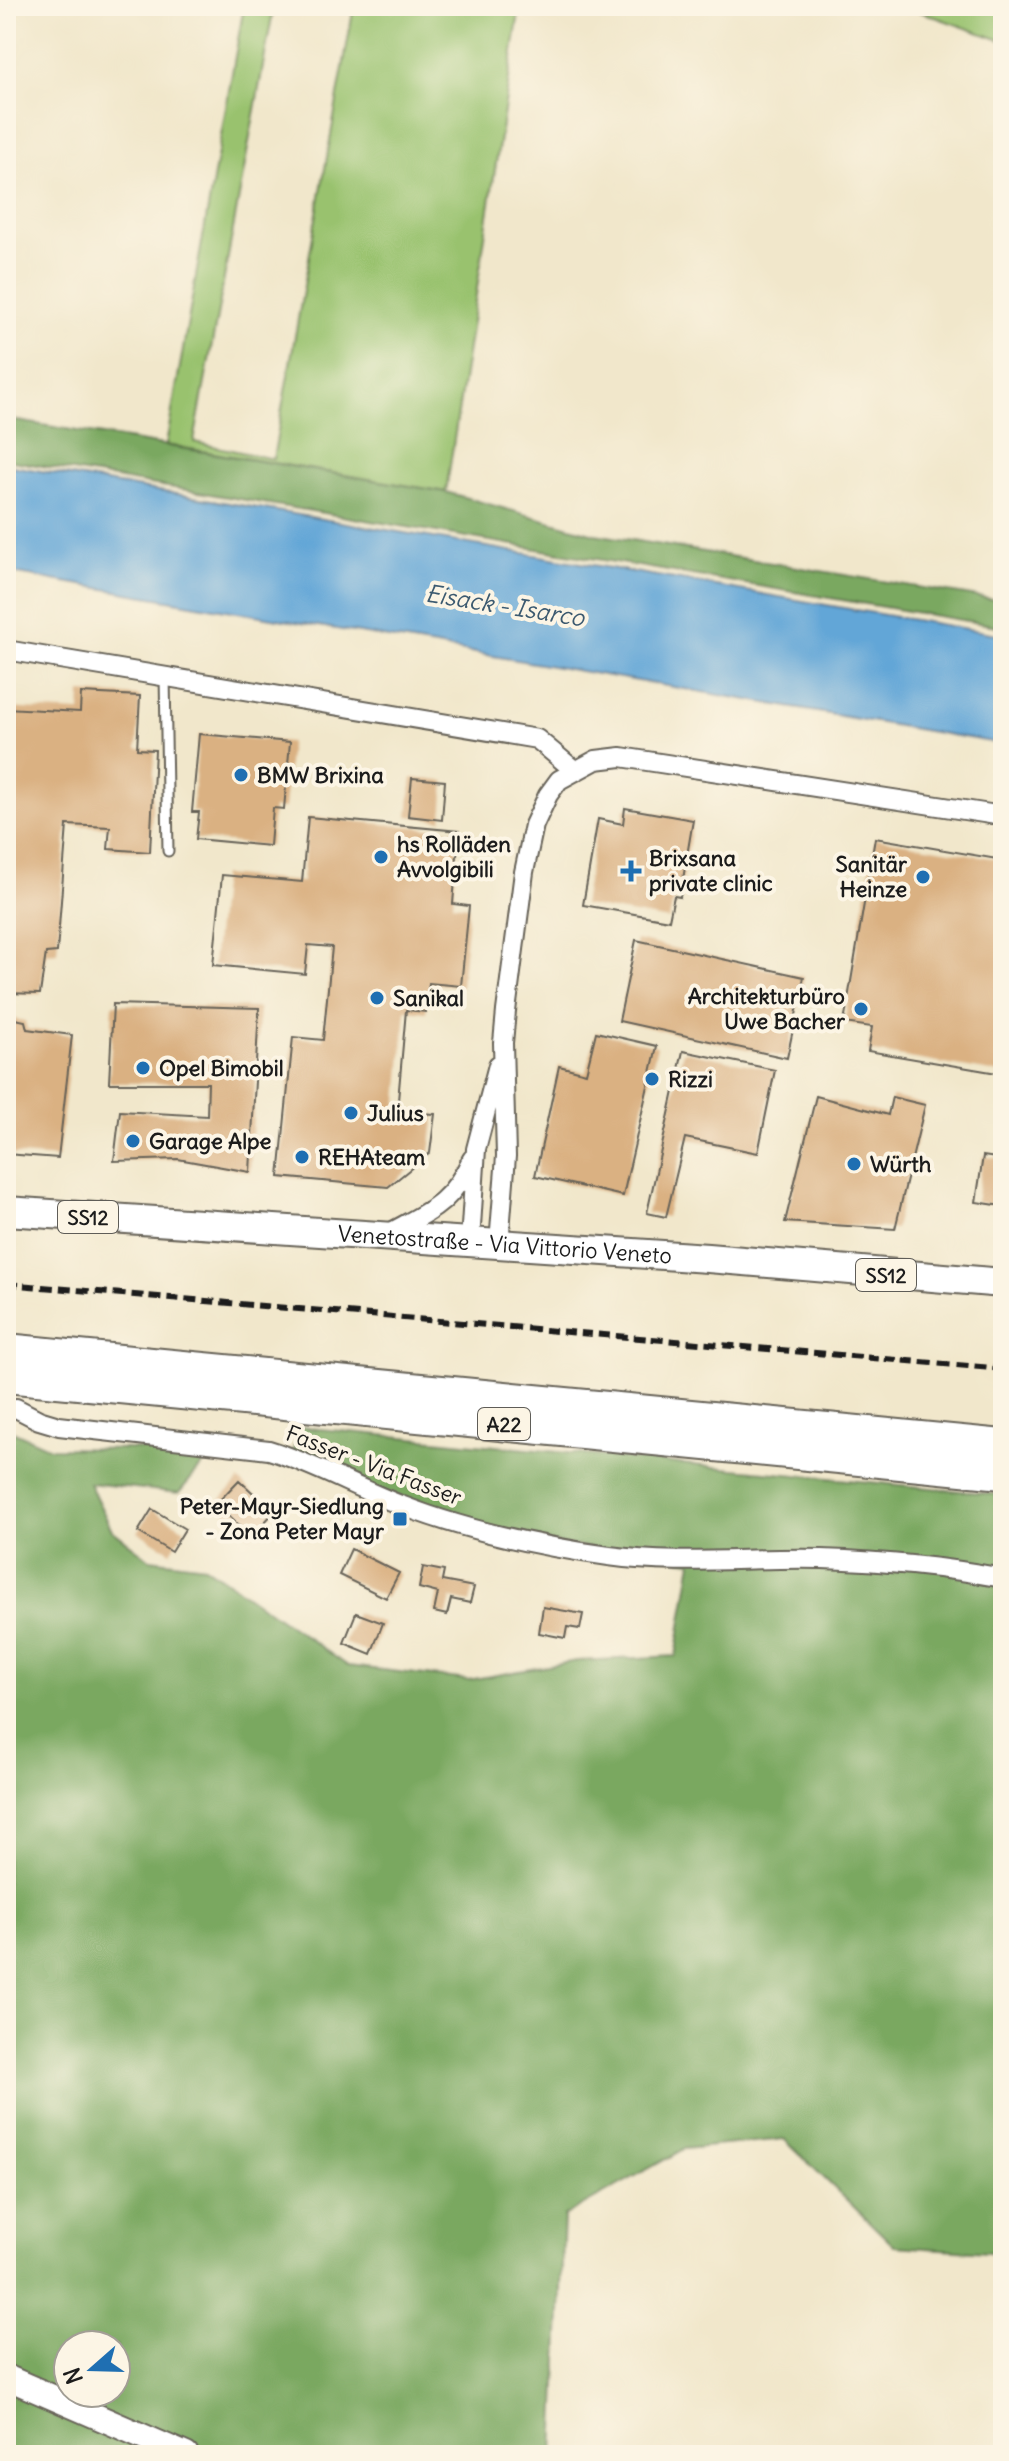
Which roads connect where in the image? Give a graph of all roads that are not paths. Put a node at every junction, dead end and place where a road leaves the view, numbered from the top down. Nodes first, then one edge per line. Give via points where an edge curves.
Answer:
1 (6, 650) edge
2 (165, 676) junction
3 (574, 770) junction
4 (1003, 816) edge
5 (168, 851) dead end
6 (503, 1043) junction
7 (476, 1149) junction
8 (6, 1211) edge
9 (383, 1236) junction
10 (470, 1242) junction
11 (499, 1244) junction
12 (1003, 1283) edge
13 (6, 1350) edge
14 (6, 1376) edge
15 (16, 1408) dead end
16 (1003, 1446) edge
17 (1003, 1473) edge
18 (1003, 1578) edge
19 (6, 2377) edge
20 (186, 2455) edge

1 - 2 street
2 - 3 street via 537,739
2 - 5 lane
3 - 4 street via 621,757
3 - 6 street via 548,795 534,825
6 - 7 street
6 - 11 street via 506,1156
7 - 9 street via 460,1183 441,1204
7 - 10 street
8 - 9 main road, Venetostraße - Via Vittorio Veneto / SS12
9 - 10 main road, Venetostraße - Via Vittorio Veneto / SS12
10 - 11 main road, Venetostraße - Via Vittorio Veneto / SS12
11 - 12 main road, Venetostraße - Via Vittorio Veneto / SS12
13 - 16 highway, A22
14 - 17 highway, A22
15 - 18 street, Fasser - Via Fasser via 59,1426 269,1450 403,1506 490,1535 612,1557 852,1561
19 - 20 street

